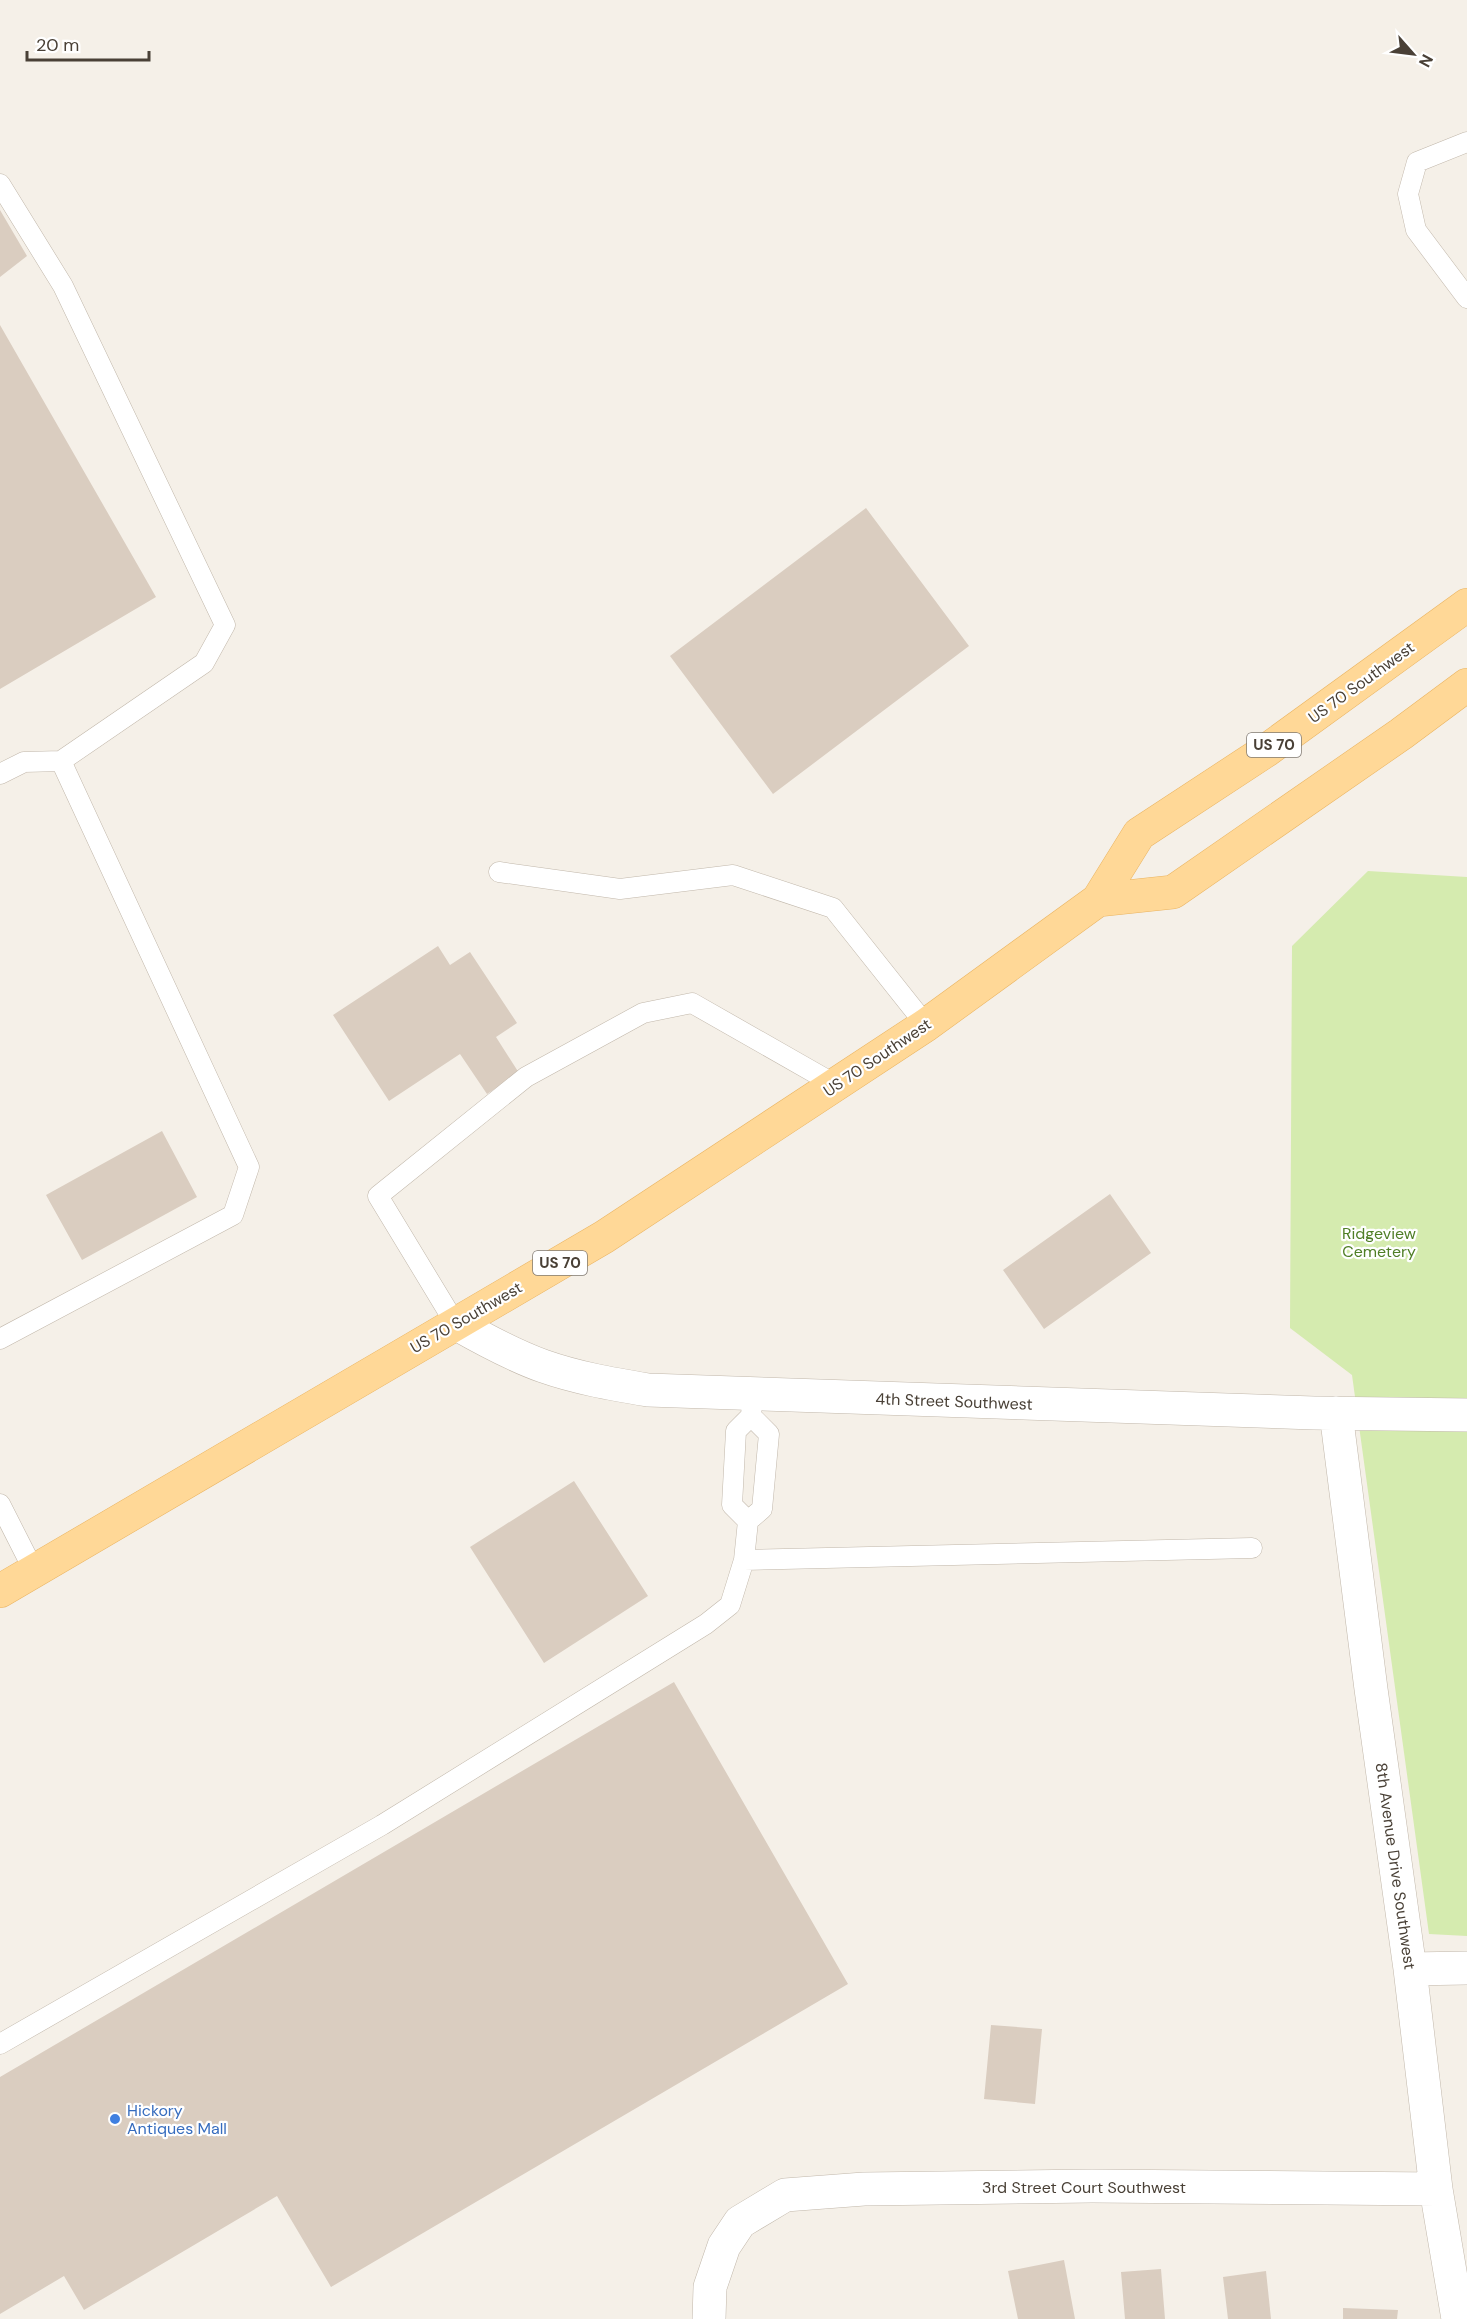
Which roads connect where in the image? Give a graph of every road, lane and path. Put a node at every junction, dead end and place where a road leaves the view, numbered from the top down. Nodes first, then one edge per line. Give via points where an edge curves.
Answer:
1 (1467, 142) edge
2 (0, 184) edge
3 (1467, 298) edge
4 (1467, 605) edge
5 (1467, 685) edge
6 (61, 762) junction
7 (0, 774) edge
8 (499, 872) dead end
9 (1098, 900) junction
10 (926, 1025) junction
11 (836, 1085) junction
12 (454, 1323) junction
13 (0, 1339) edge
14 (752, 1405) junction
15 (1335, 1413) junction
16 (1467, 1415) edge
17 (0, 1504) edge
18 (748, 1521) junction
19 (1252, 1548) dead end
20 (744, 1560) junction
21 (34, 1570) junction
22 (0, 1591) edge
23 (1467, 1968) edge
24 (1410, 1969) junction
25 (0, 2044) edge
26 (1436, 2189) junction
27 (709, 2319) edge
28 (1458, 2319) edge

1 - 3 lane via 1416,162 1408,194 1416,230
2 - 6 lane via 63,286 225,625 204,663
4 - 9 main road, US 70 Southwest / US 70 via 1267,750 1139,834
5 - 9 main road, US 70 Southwest / US 70 via 1173,892
6 - 7 lane via 24,762
6 - 13 lane via 249,1167 233,1215
8 - 10 lane via 620,889 733,875 832,908
9 - 10 main road, US 70 Southwest / US 70
10 - 11 main road, US 70 Southwest / US 70
11 - 12 main road, US 70 Southwest / US 70 via 604,1237
11 - 12 lane via 692,1003 643,1013 526,1077 378,1196
12 - 14 street, 4th Street Southwest via 498,1347 590,1380
12 - 21 main road, US 70 Southwest / US 70
14 - 15 street, 4th Street Southwest
14 - 18 lane via 736,1431 732,1505
14 - 18 lane via 769,1434 762,1509
15 - 16 street, 4th Street Southwest
15 - 24 street, 8th Avenue Drive Southwest
17 - 21 lane
18 - 20 lane
19 - 20 lane
20 - 25 lane via 730,1605 706,1624 382,1825
21 - 22 main road, US 70 Southwest / US 70
23 - 24 street
24 - 26 street, 8th Avenue Drive Southwest
26 - 27 street, 3rd Street Court Southwest via 1092,2186 864,2189 785,2195 740,2222 724,2246 710,2287
26 - 28 street, 8th Avenue Drive Southwest

